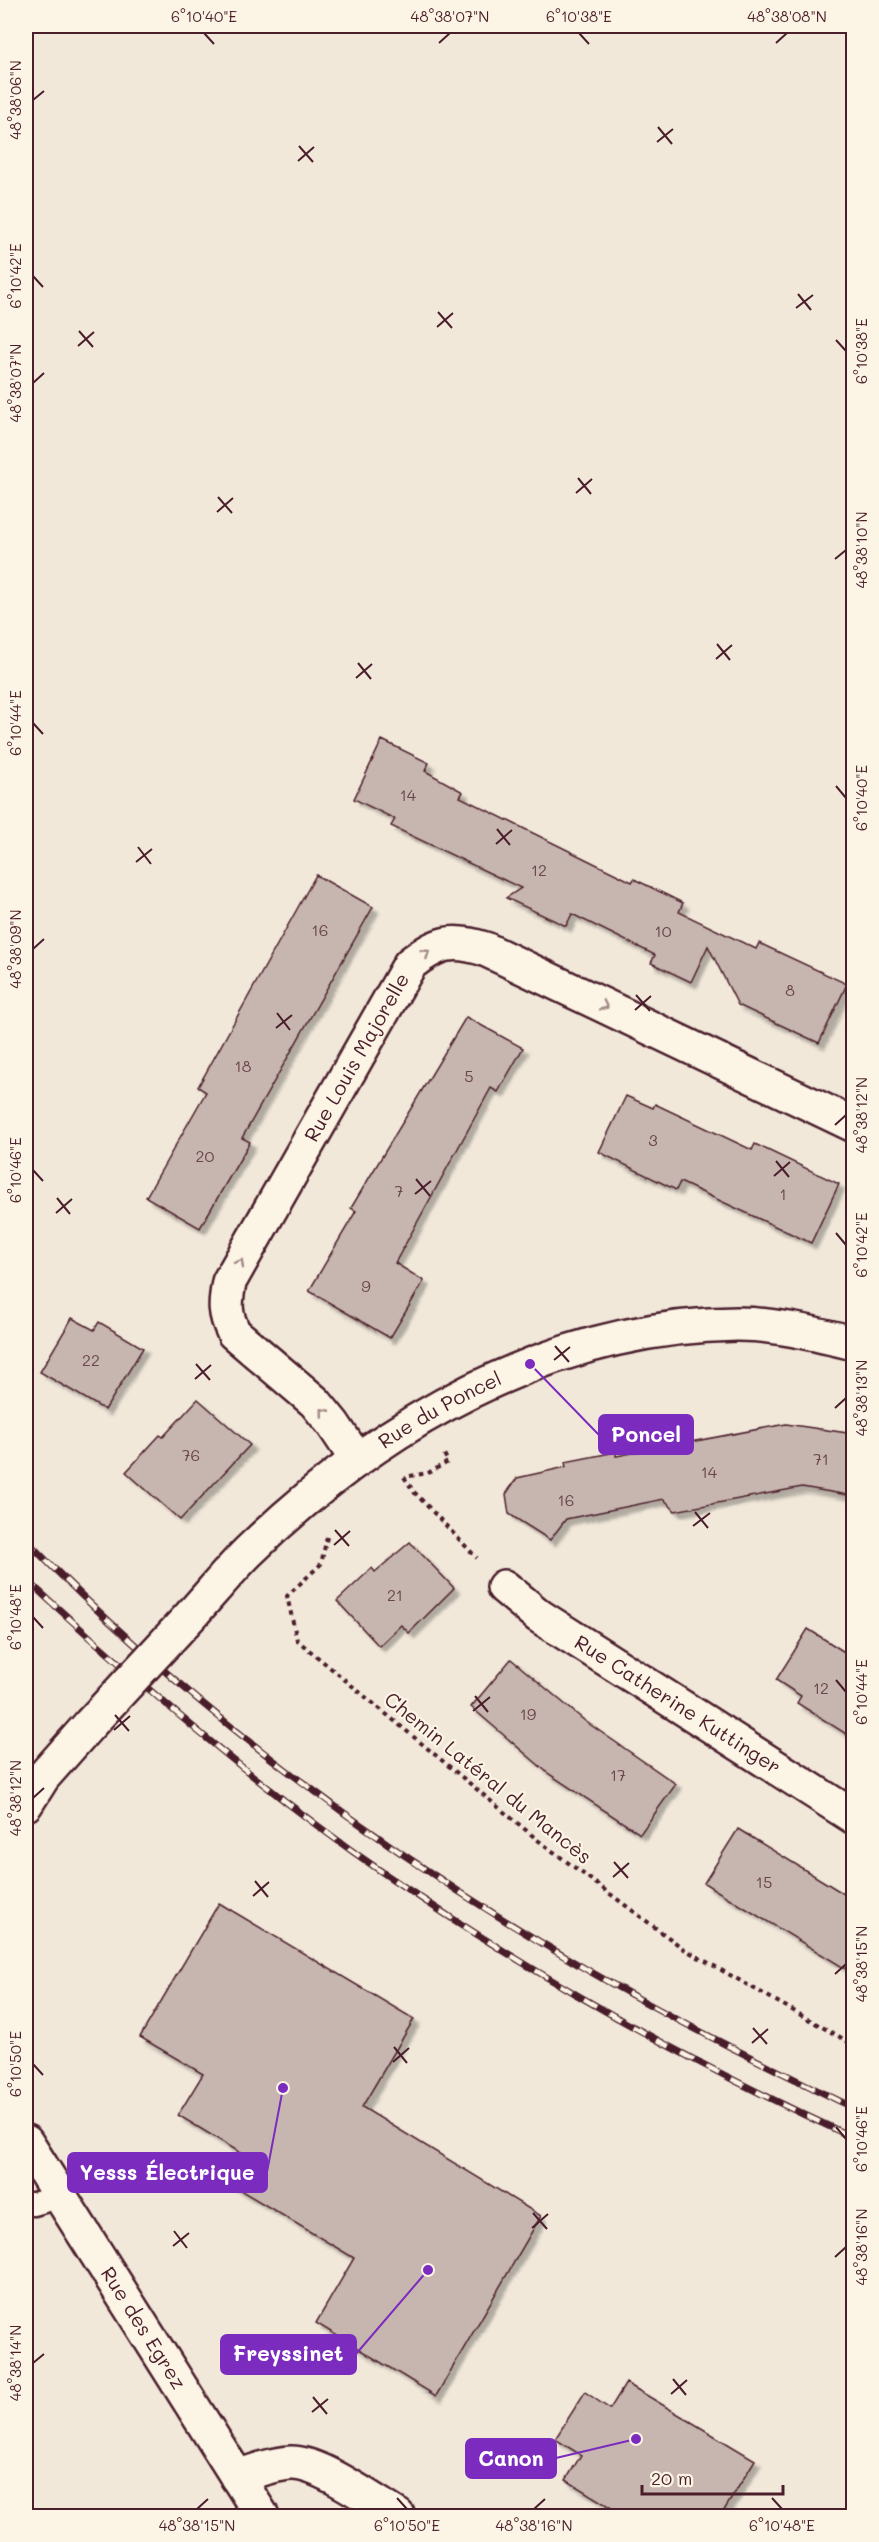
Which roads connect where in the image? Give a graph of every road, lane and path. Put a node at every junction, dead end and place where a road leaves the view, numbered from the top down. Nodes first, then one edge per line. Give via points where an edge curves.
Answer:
1 (854, 1125) edge
2 (854, 1343) edge
3 (357, 1460) junction
4 (395, 1483) dead end
5 (330, 1527) dead end
6 (504, 1587) joint
7 (26, 1804) edge
8 (854, 1817) edge
9 (854, 2045) edge
10 (26, 2142) edge
11 (60, 2196) junction
12 (26, 2204) edge
13 (237, 2477) junction
14 (262, 2517) edge
15 (398, 2517) edge

3 -> 1 street, Rue Louis Majorelle via 315,1402 234,1333 226,1317 226,1301 229,1282 410,964 428,950 447,943 485,949
2 - 3 street, Rue du Poncel via 801,1330 739,1324 649,1331 530,1364 423,1417
3 - 7 street, Rue du Poncel, bridge via 247,1553 43,1777
4 - 6 path via 404,1477
5 - 9 path, Chemin Latéral du Mancès via 321,1564 287,1596 297,1640 539,1841 684,1949
6 - 8 street, Rue Catherine Kuttinger via 539,1616
10 - 11 street, Rue des Egrez
11 - 12 lane
11 - 13 street, Rue des Egrez
13 - 14 street, Rue des Egrez
13 - 15 street via 292,2463 312,2465

